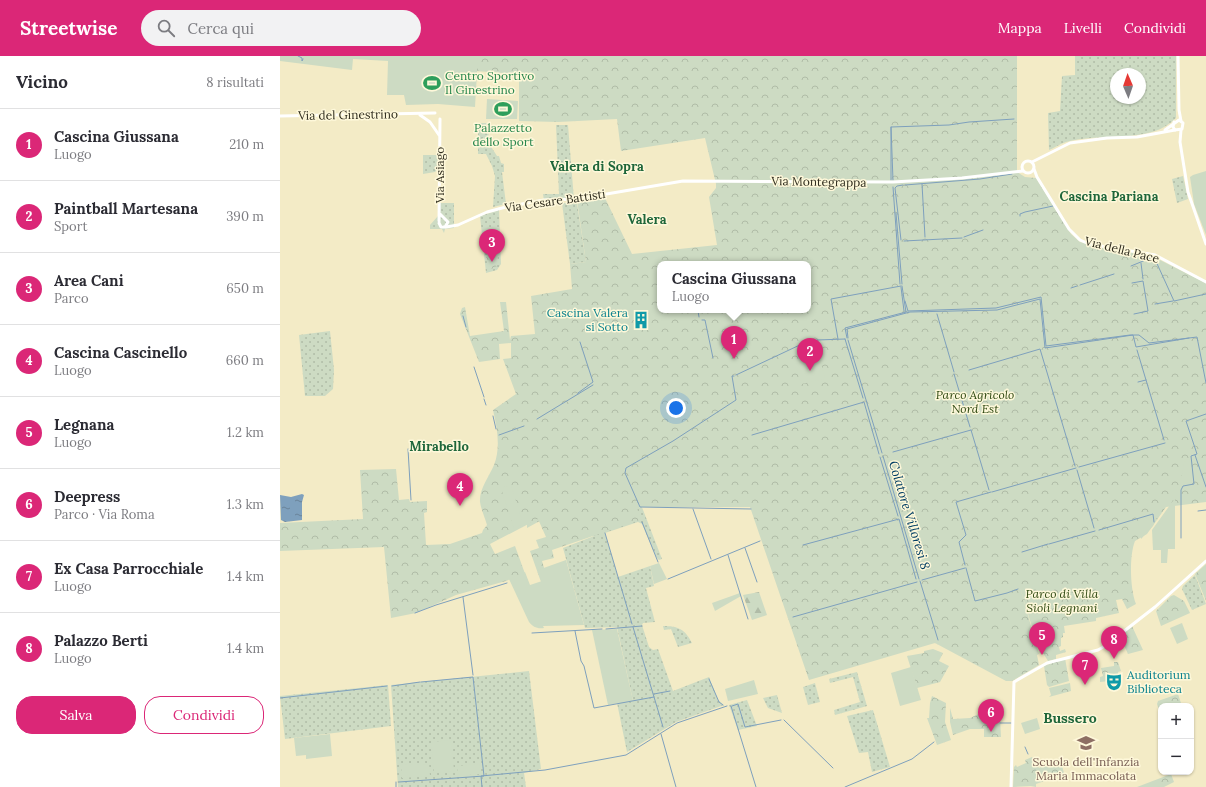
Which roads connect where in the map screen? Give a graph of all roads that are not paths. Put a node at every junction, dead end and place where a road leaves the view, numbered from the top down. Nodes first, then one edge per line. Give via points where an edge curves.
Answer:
1 (1178, 56) edge
2 (1179, 110) junction
3 (435, 113) junction
4 (416, 114) junction
5 (280, 116) edge
6 (440, 119) junction
7 (1181, 121) junction
8 (1175, 122) junction
9 (431, 123) junction
10 (1176, 130) junction
11 (1181, 130) junction
12 (1161, 132) junction
13 (440, 136) junction
14 (1180, 142) junction
15 (1041, 158) junction
16 (1032, 162) junction
17 (1022, 166) junction
18 (1034, 168) junction
19 (1012, 171) junction
20 (1023, 171) junction
21 (1028, 173) junction
22 (1039, 181) junction
23 (626, 190) joint
24 (442, 220) junction
25 (447, 225) junction
26 (1206, 244) edge
27 (1206, 282) edge
28 (1206, 561) edge
29 (1011, 787) edge

1 - 2 street
2 - 7 street
2 - 8 street
3 - 4 street, Via del Ginestrino
3 - 6 street
3 - 9 street via 430,116
4 - 5 street, Via del Ginestrino
4 - 9 street
6 - 9 street via 437,124
6 - 13 street, Via Asiago
7 - 8 street
7 - 11 street
8 - 10 street via 1173,127
8 - 12 street
9 - 13 street, Via Asiago
10 - 11 street
10 - 12 street
10 - 14 street
11 - 14 street
12 - 15 street via 1071,143
13 - 24 street, Via Asiago
14 - 26 street via 1190,198
15 - 16 street
15 - 18 street
16 - 17 street via 1026,161
16 - 18 street
17 - 19 street, Via Montegrappa
17 - 20 street
18 - 21 street
18 - 22 street, Via della Pace
19 - 20 street, Via Montegrappa
19 - 23 street, Via Montegrappa via 973,177 893,182 692,180
20 - 21 street
21 - 22 street, Via della Pace
22 - 27 street, Via della Pace via 1070,230 1080,240 1089,244 1156,256
23 - 25 street, Via Cesare Battisti via 501,208 464,223
24 - 25 street
24 - 25 street via 440,226
28 - 29 street via 1155,607 1100,649 1047,663 1013,684

